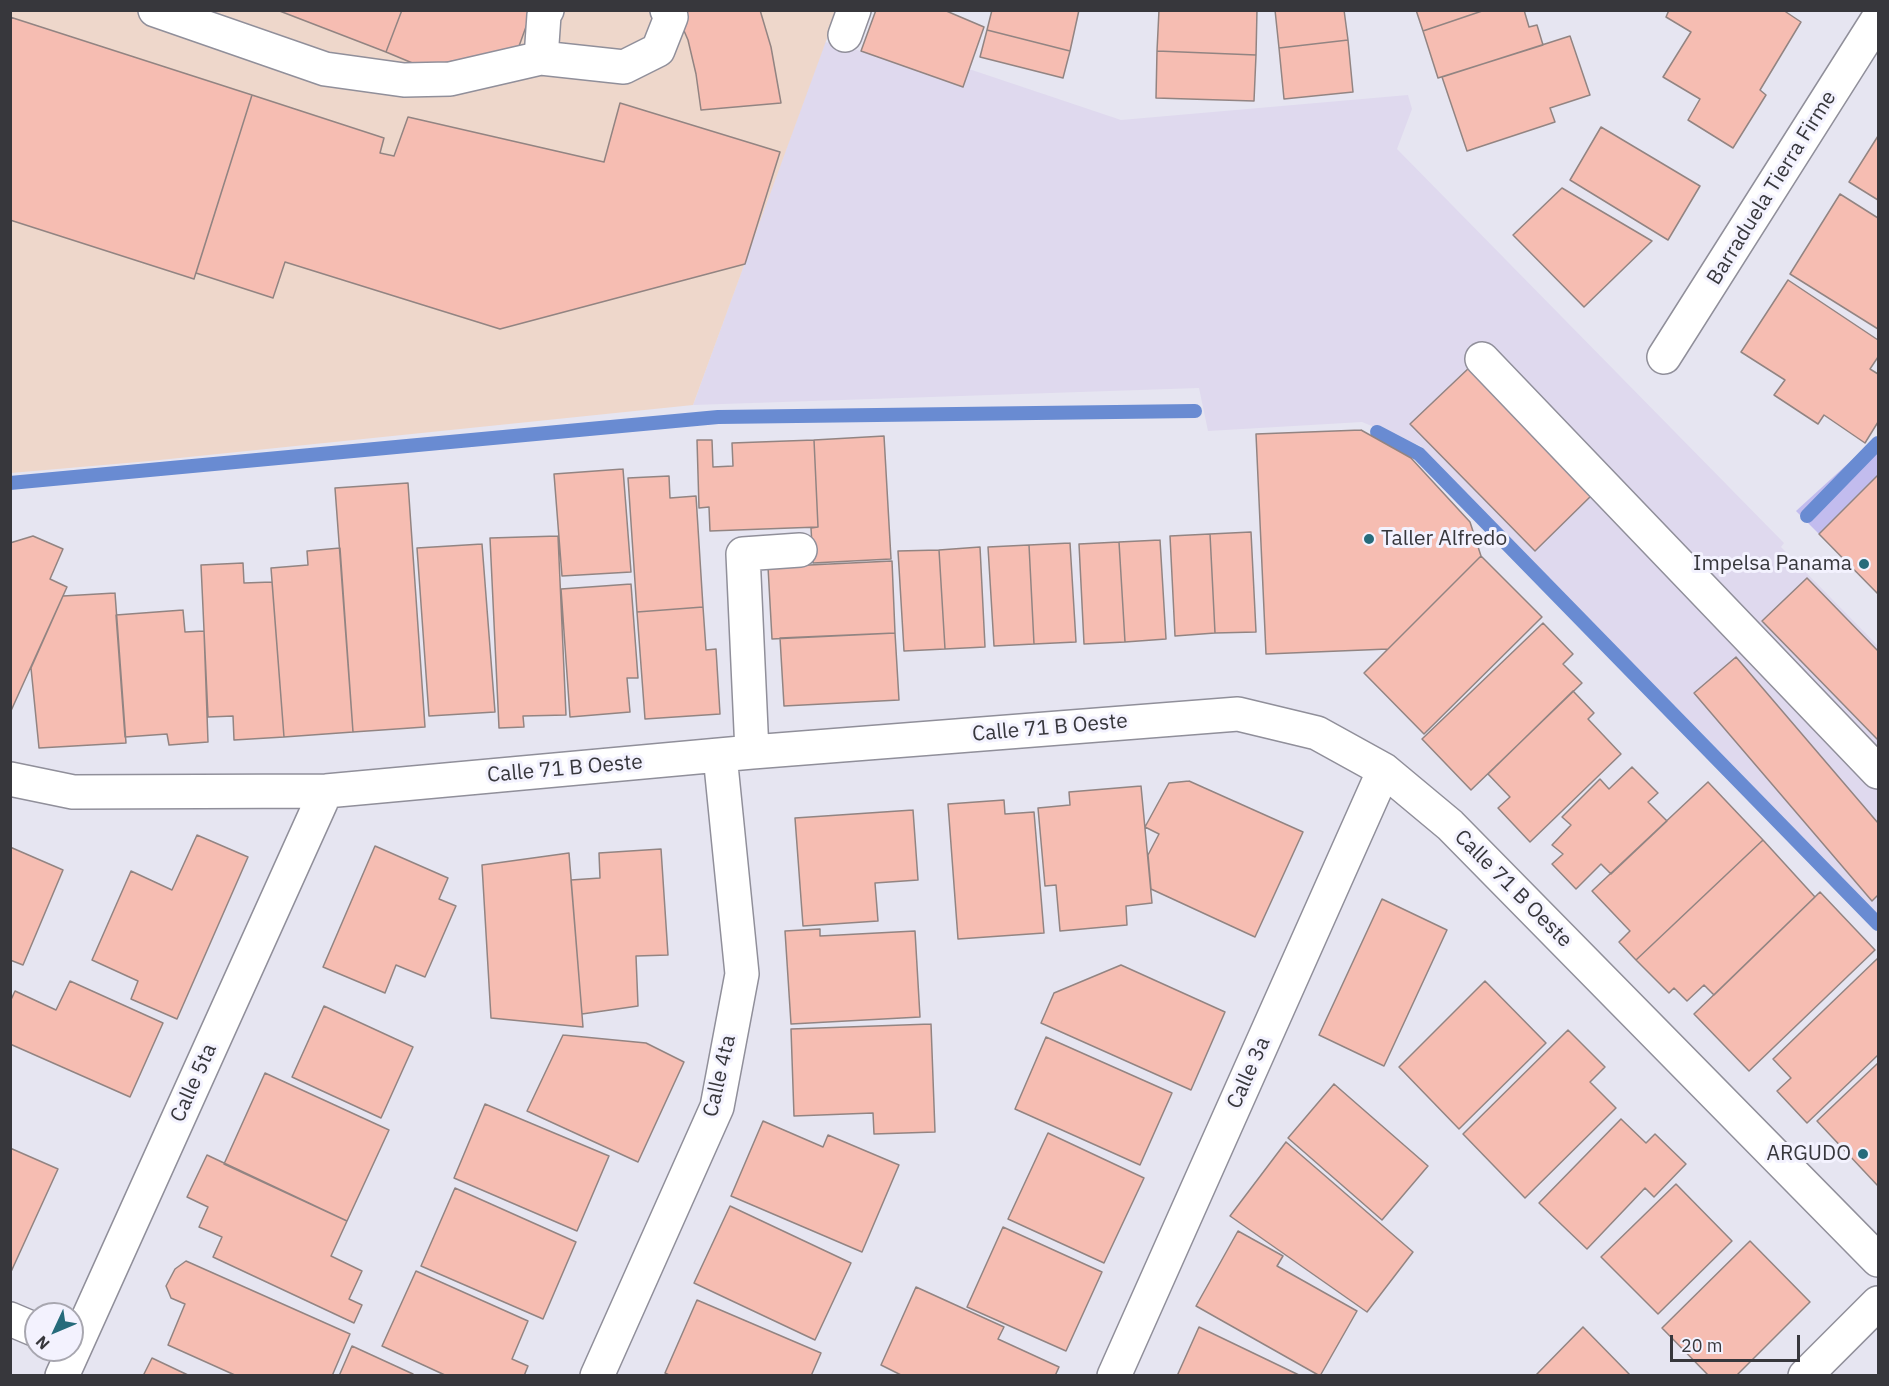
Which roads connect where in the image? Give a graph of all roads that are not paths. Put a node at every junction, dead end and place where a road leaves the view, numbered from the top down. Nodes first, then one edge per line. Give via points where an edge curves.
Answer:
1 (155, 10) edge
2 (547, 10) edge
3 (667, 10) edge
4 (1878, 19) edge
5 (541, 58) junction
6 (1664, 357) dead end
7 (1482, 359) dead end
8 (800, 550) dead end
9 (752, 752) junction
10 (720, 755) junction
11 (1384, 770) junction
12 (1878, 772) edge
13 (10, 778) edge
14 (326, 791) junction
15 (1878, 1260) edge
16 (1878, 1303) edge
17 (10, 1319) edge
18 (24, 1325) edge
19 (84, 1325) edge
20 (597, 1376) edge
21 (1114, 1376) edge
22 (1805, 1376) edge

1 - 5 street via 325,69 404,80 450,79
2 - 5 street
3 - 5 street via 670,17 658,50 624,67
4 - 6 street, Barraduela Tierra Firme
7 - 12 street
8 - 9 street via 743,554
9 - 10 street, Calle 71 B Oeste
9 - 11 street, Calle 71 B Oeste via 1238,714 1317,733
10 - 14 street, Calle 71 B Oeste
10 - 20 street, Calle 4ta via 742,974 717,1107
11 - 15 street, Calle 71 B Oeste via 1450,825
11 - 21 street, Calle 3a
13 - 14 street, Calle 71 B Oeste via 73,792
14 - 19 street, Calle 5ta
16 - 22 street
17 - 18 street

